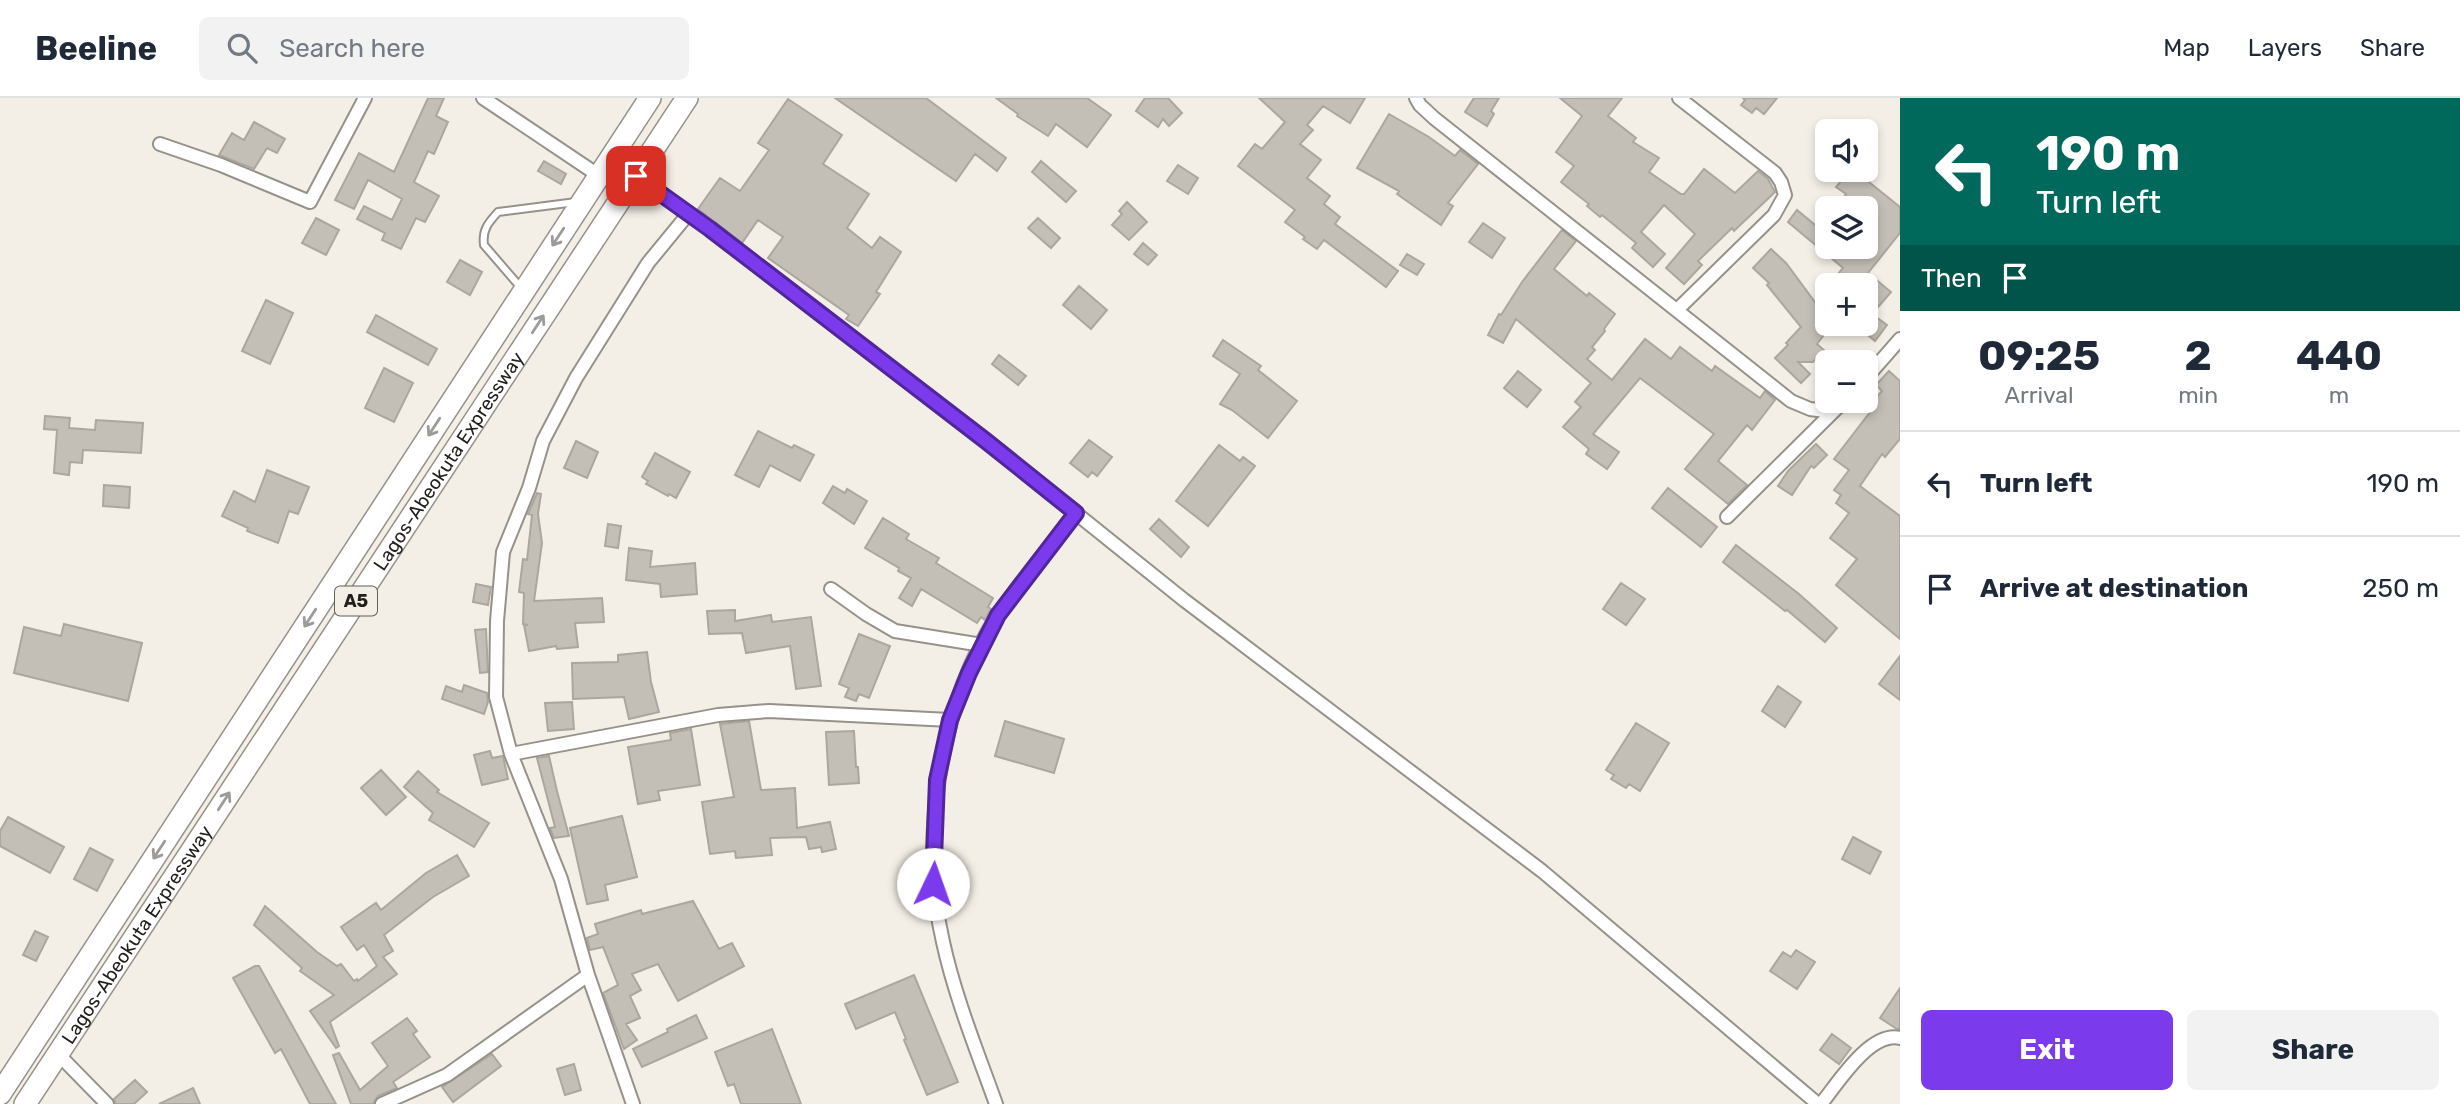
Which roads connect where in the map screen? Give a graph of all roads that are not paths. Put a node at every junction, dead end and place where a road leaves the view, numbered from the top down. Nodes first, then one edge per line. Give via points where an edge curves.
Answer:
1 (365, 98) edge
2 (483, 98) edge
3 (650, 98) edge
4 (687, 98) edge
5 (1416, 98) edge
6 (1679, 98) edge
7 (160, 144) dead end
8 (598, 176) junction
9 (636, 176) junction
10 (581, 202) junction
11 (689, 213) junction
12 (523, 290) junction
13 (1676, 310) junction
14 (1900, 340) edge
15 (1888, 355) junction
16 (1900, 365) edge
17 (1878, 366) edge
18 (1815, 410) edge
19 (1832, 413) edge
20 (1076, 513) junction
21 (1727, 517) dead end
22 (831, 589) dead end
23 (982, 645) junction
24 (950, 720) junction
25 (511, 754) junction
26 (588, 975) junction
27 (1900, 1038) edge
28 (58, 1054) junction
29 (0, 1094) edge
30 (26, 1104) edge
31 (107, 1104) edge
32 (382, 1104) edge
33 (633, 1104) edge
34 (996, 1104) edge
35 (1819, 1104) edge

1 - 7 street via 310,202
2 - 8 street
3 - 8 highway, Lagos-Abeokuta Expressway / A5
4 - 9 highway, Lagos-Abeokuta Expressway / A5
5 - 13 street via 1434,118
6 - 13 street via 1775,173 1785,195 1774,215
8 - 10 highway, Lagos-Abeokuta Expressway / A5
9 - 11 street
28 -> 9 highway, Lagos-Abeokuta Expressway / A5
10 -> 12 highway, Lagos-Abeokuta Expressway / A5
10 - 12 lane via 498,212 486,225 484,245
11 - 20 street
11 - 25 street via 648,263 576,378 543,441 503,552 496,696
12 -> 29 highway, Lagos-Abeokuta Expressway / A5
13 - 18 street via 1791,401
14 - 15 street
15 - 16 street
15 - 17 street
19 - 21 street
20 - 23 street via 998,615
20 - 35 street via 1542,871
22 - 23 street via 895,631
23 - 24 street
24 - 25 street via 769,711 718,715
24 - 34 street via 937,780 933,884 961,1006
25 - 26 street via 561,879
26 - 32 street via 447,1075
26 - 33 street
27 - 35 street via 1892,1036 1867,1048
28 - 30 highway, Lagos-Abeokuta Expressway / A5
28 - 31 street

